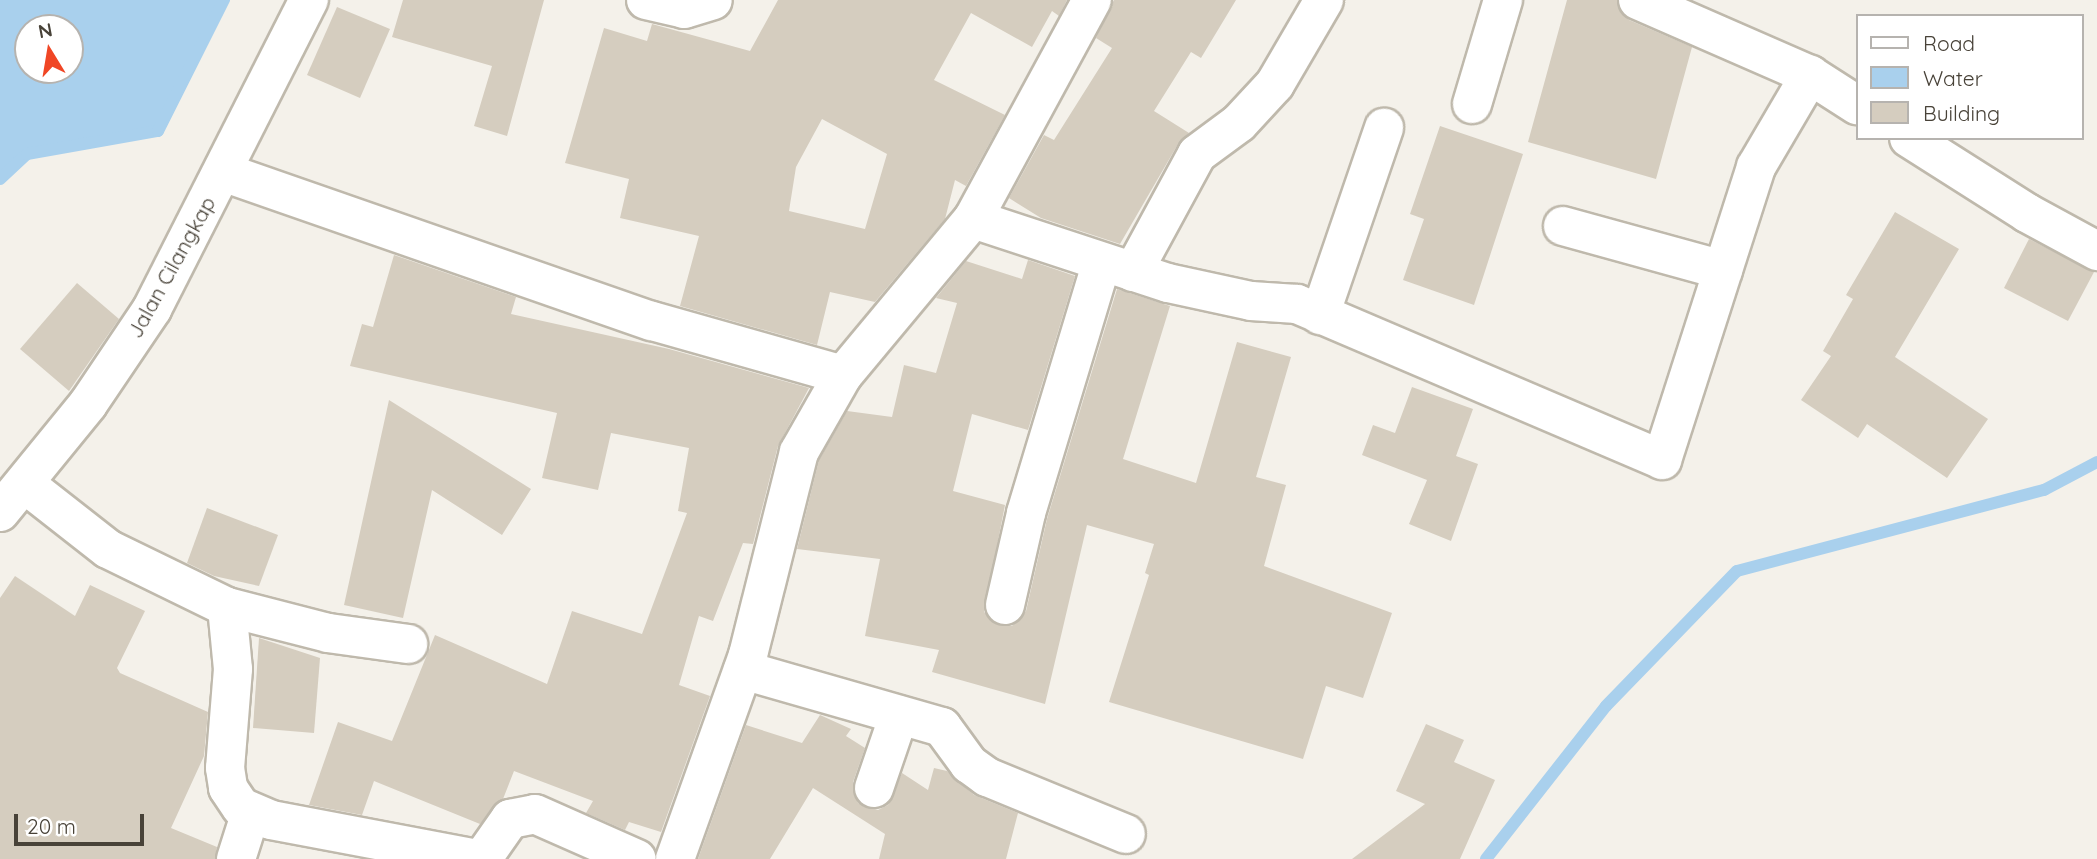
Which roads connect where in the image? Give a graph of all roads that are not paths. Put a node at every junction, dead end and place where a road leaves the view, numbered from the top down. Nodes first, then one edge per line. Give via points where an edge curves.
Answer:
1 (309, 0) edge
2 (646, 0) edge
3 (713, 0) edge
4 (1092, 0) edge
5 (1324, 0) edge
6 (1503, 0) edge
7 (1638, 0) edge
8 (1810, 75) junction
9 (1472, 104) dead end
10 (1856, 104) edge
11 (1384, 128) dead end
12 (1912, 140) edge
13 (223, 172) junction
14 (973, 219) junction
15 (1563, 226) dead end
16 (2097, 251) edge
17 (1117, 267) junction
18 (1723, 270) junction
19 (1320, 316) junction
20 (843, 375) junction
21 (24, 484) junction
22 (0, 512) edge
23 (1005, 605) dead end
24 (227, 607) junction
25 (408, 644) dead end
26 (743, 670) junction
27 (899, 715) junction
28 (874, 788) dead end
29 (251, 812) junction
30 (1126, 834) dead end
31 (236, 859) edge
32 (480, 859) edge
33 (638, 859) edge
34 (675, 859) edge

1 - 13 street, Jalan Cilangkap
2 - 3 street via 684,9
4 - 14 street
5 - 17 street via 1275,84 1239,123 1197,154
6 - 9 street
7 - 8 street
8 - 10 street
8 - 18 street via 1756,167
11 - 19 street
12 - 16 street
13 - 20 street via 652,321
13 - 21 street, Jalan Cilangkap via 152,309 88,404
14 - 17 street
14 - 20 street
15 - 18 street
17 - 19 street via 1251,301 1297,304
17 - 23 street via 1026,513
18 - 19 street via 1662,460
20 - 26 street via 799,452
21 - 22 street, Jalan Cilangkap
21 - 24 street via 108,549
24 - 25 street via 328,633
24 - 29 street via 233,669 225,768 229,788 241,807
26 - 27 street
26 - 34 street
27 - 28 street
27 - 30 street via 942,727 969,764 987,777
29 - 31 street
29 - 32 street via 271,820
32 - 33 street via 510,819 535,814

